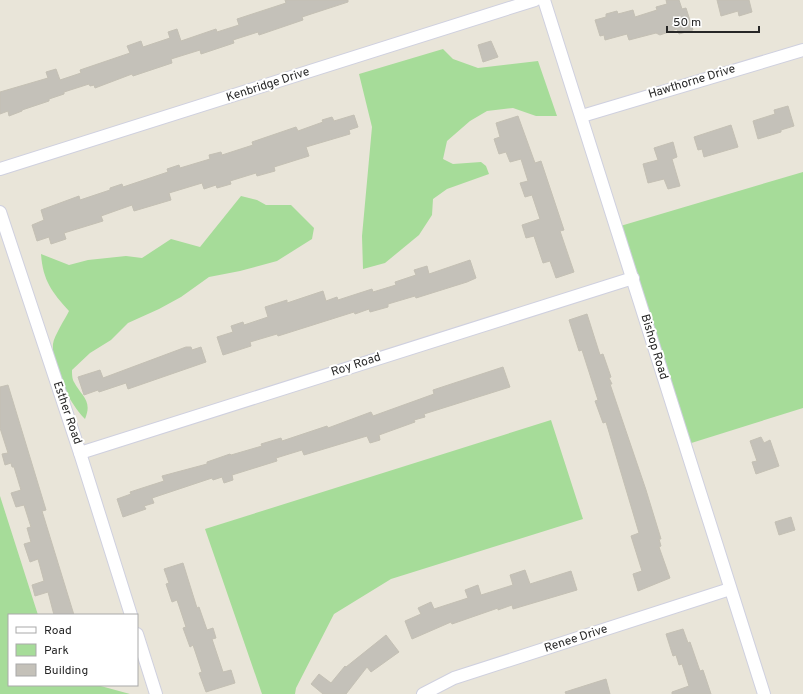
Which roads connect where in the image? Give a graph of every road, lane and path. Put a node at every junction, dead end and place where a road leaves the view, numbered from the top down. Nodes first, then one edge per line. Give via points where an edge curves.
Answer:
1 (535, 0) edge
2 (544, 0) edge
3 (803, 50) edge
4 (582, 116) junction
5 (0, 169) edge
6 (0, 212) edge
7 (633, 278) junction
8 (80, 453) junction
9 (730, 590) junction
10 (131, 614) edge
11 (138, 637) edge
12 (156, 694) edge
13 (423, 694) edge
14 (764, 694) edge

1 - 5 street, Kenbridge Drive
2 - 4 street, Bishop Road
3 - 4 street, Hawthorne Drive
4 - 7 street, Bishop Road
6 - 8 street, Esther Road
7 - 8 street, Roy Road
7 - 9 street, Bishop Road
8 - 10 street, Esther Road
9 - 13 street, Renee Drive via 454,678
9 - 14 street, Bishop Road
11 - 12 street

